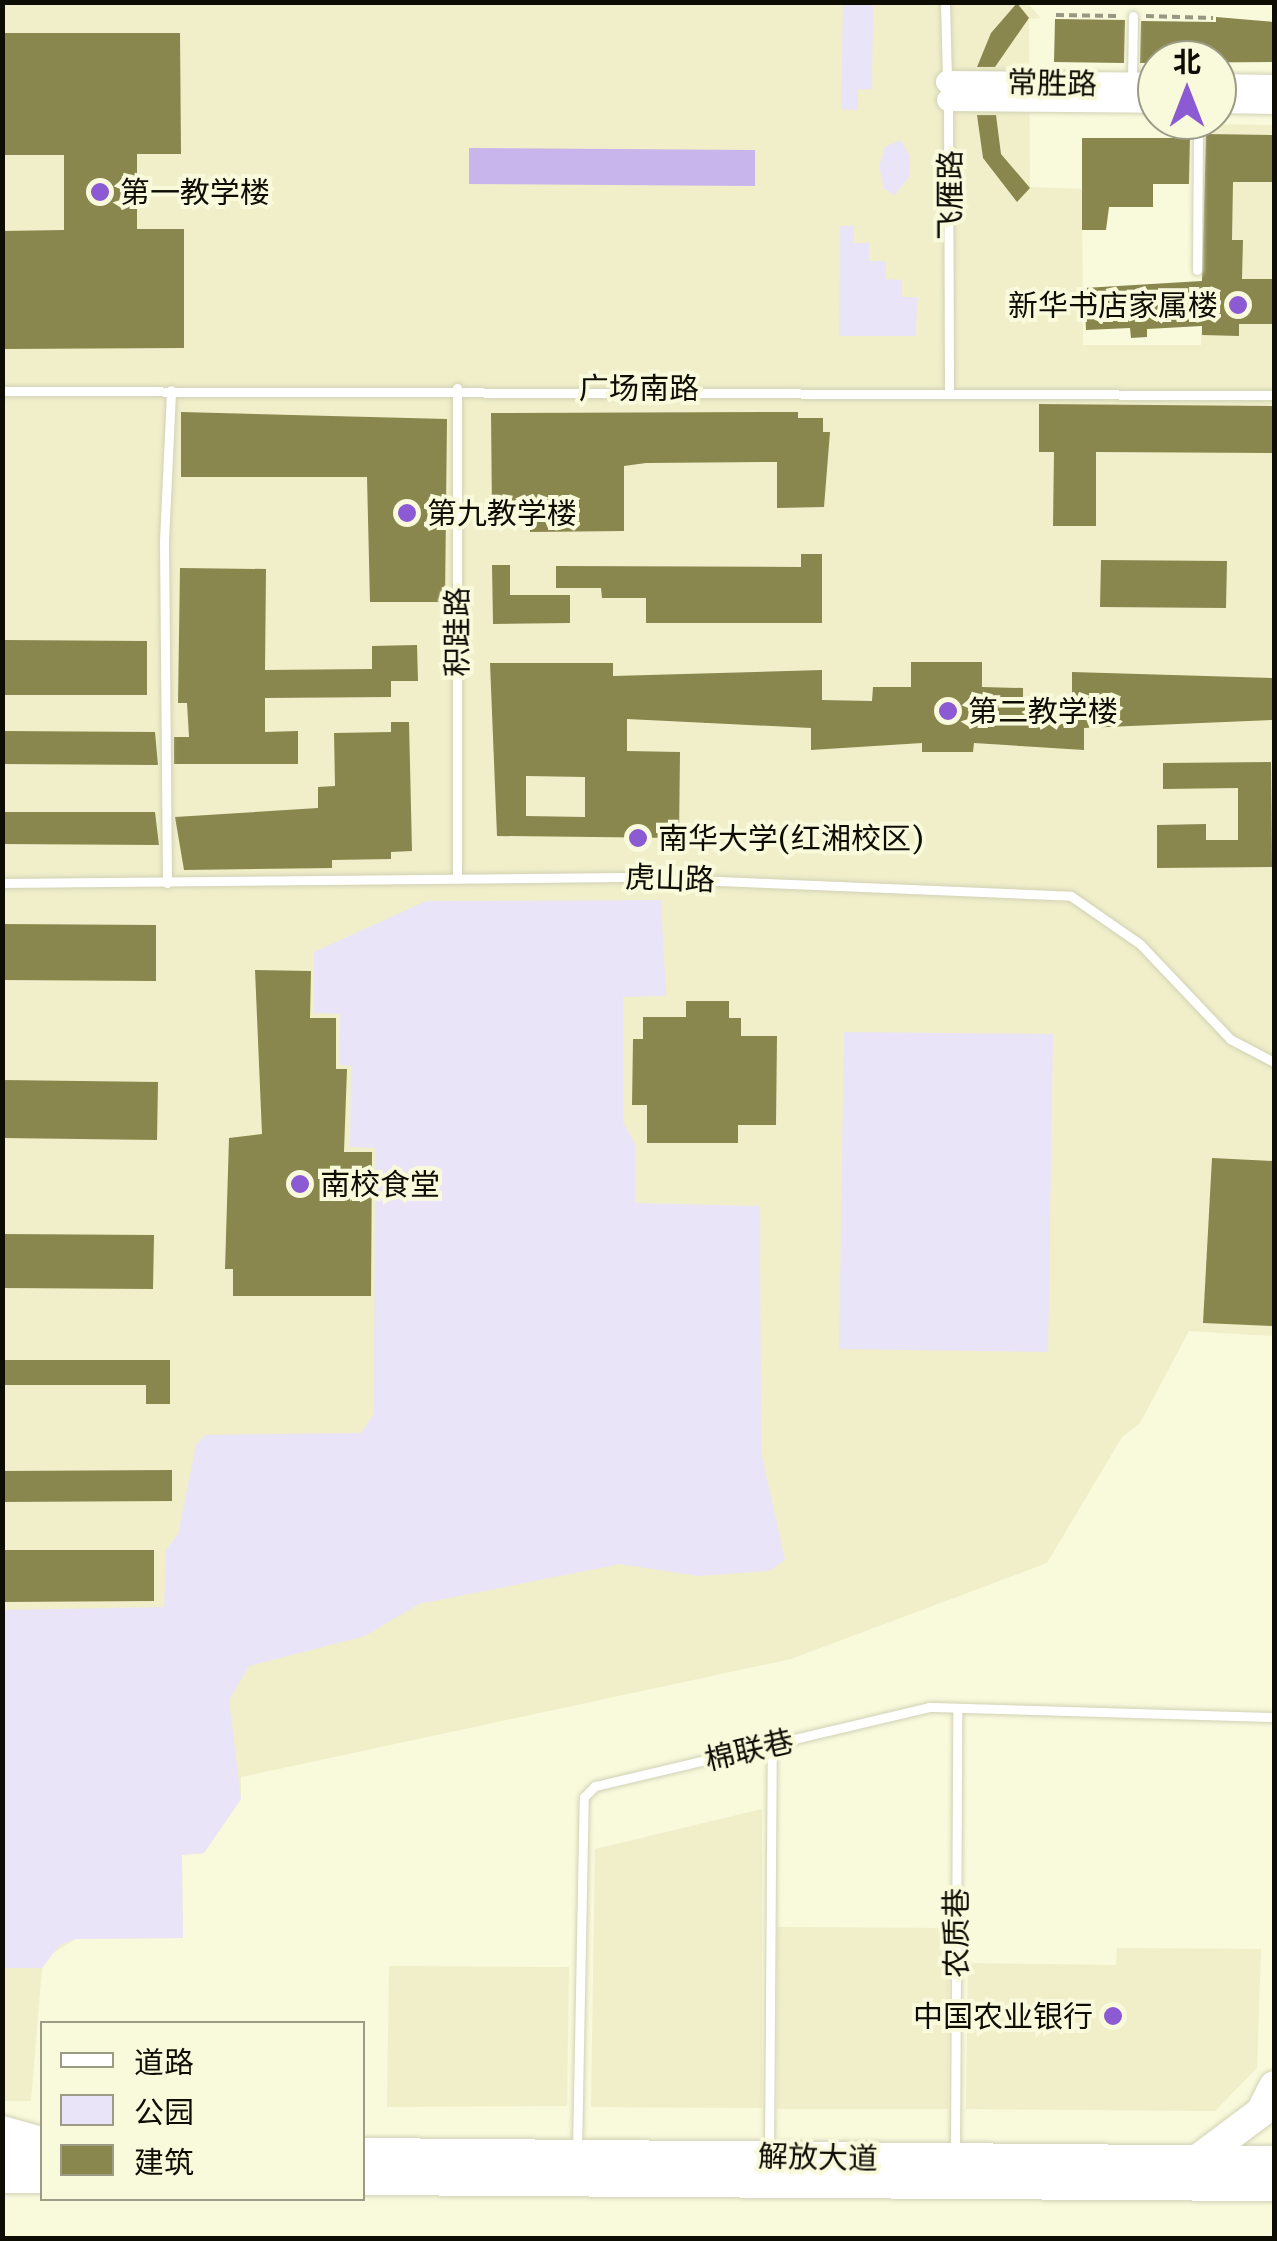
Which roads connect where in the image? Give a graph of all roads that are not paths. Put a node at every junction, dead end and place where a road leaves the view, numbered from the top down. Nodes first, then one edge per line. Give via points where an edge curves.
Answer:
1 (946, 2) edge
2 (1133, 16) dead end
3 (1237, 85) edge
4 (1274, 86) edge
5 (948, 91) junction
6 (1137, 91) edge
7 (1132, 93) junction
8 (1137, 95) edge
9 (1237, 102) edge
10 (1274, 103) edge
11 (1198, 140) edge
12 (1197, 270) dead end
13 (457, 388) junction
14 (950, 389) junction
15 (171, 390) junction
16 (2, 391) edge
17 (1274, 395) edge
18 (457, 877) junction
19 (2, 883) edge
20 (167, 883) junction
21 (1274, 1062) edge
22 (958, 1708) junction
23 (1274, 1717) edge
24 (772, 1744) junction
25 (1274, 2086) edge
26 (2, 2130) edge
27 (40, 2140) edge
28 (2, 2150) edge
29 (40, 2150) edge
30 (365, 2153) edge
31 (577, 2155) junction
32 (768, 2156) junction
33 (954, 2158) junction
34 (1197, 2160) junction
35 (1274, 2161) edge
36 (2, 2178) edge
37 (40, 2178) edge
38 (365, 2180) edge
39 (1274, 2186) edge

1 - 5 lane, 飞雁路
2 - 7 lane
3 - 4 street
5 - 7 street, 常胜路
5 - 14 lane, 飞雁路
6 - 7 street, 常胜路
7 - 8 street, 常胜路
9 - 10 street
11 - 12 lane
13 - 14 lane, 广场南路
13 - 15 lane, 广场南路
13 - 18 lane, 积跬路
14 - 17 lane, 广场南路
15 - 16 lane, 广场南路
15 - 20 lane via 164,540
18 - 20 lane, 虎山路
18 - 21 lane, 虎山路 via 623,876 1071,896 1140,944 1230,1039
19 - 20 lane, 虎山路
22 - 23 lane, 棉联巷
22 - 24 lane, 棉联巷 via 929,1707
22 - 33 lane, 农质巷
24 - 31 lane, 棉联巷 via 595,1786 584,1798
24 - 32 lane
25 - 34 highway via 1261,2112
26 - 27 main road
28 - 29 highway
30 - 31 highway, 解放大道
31 - 32 highway, 解放大道
32 - 33 highway, 解放大道
33 - 34 highway, 解放大道
34 - 35 highway, 解放大道
36 - 37 highway
38 - 39 highway, 解放大道

